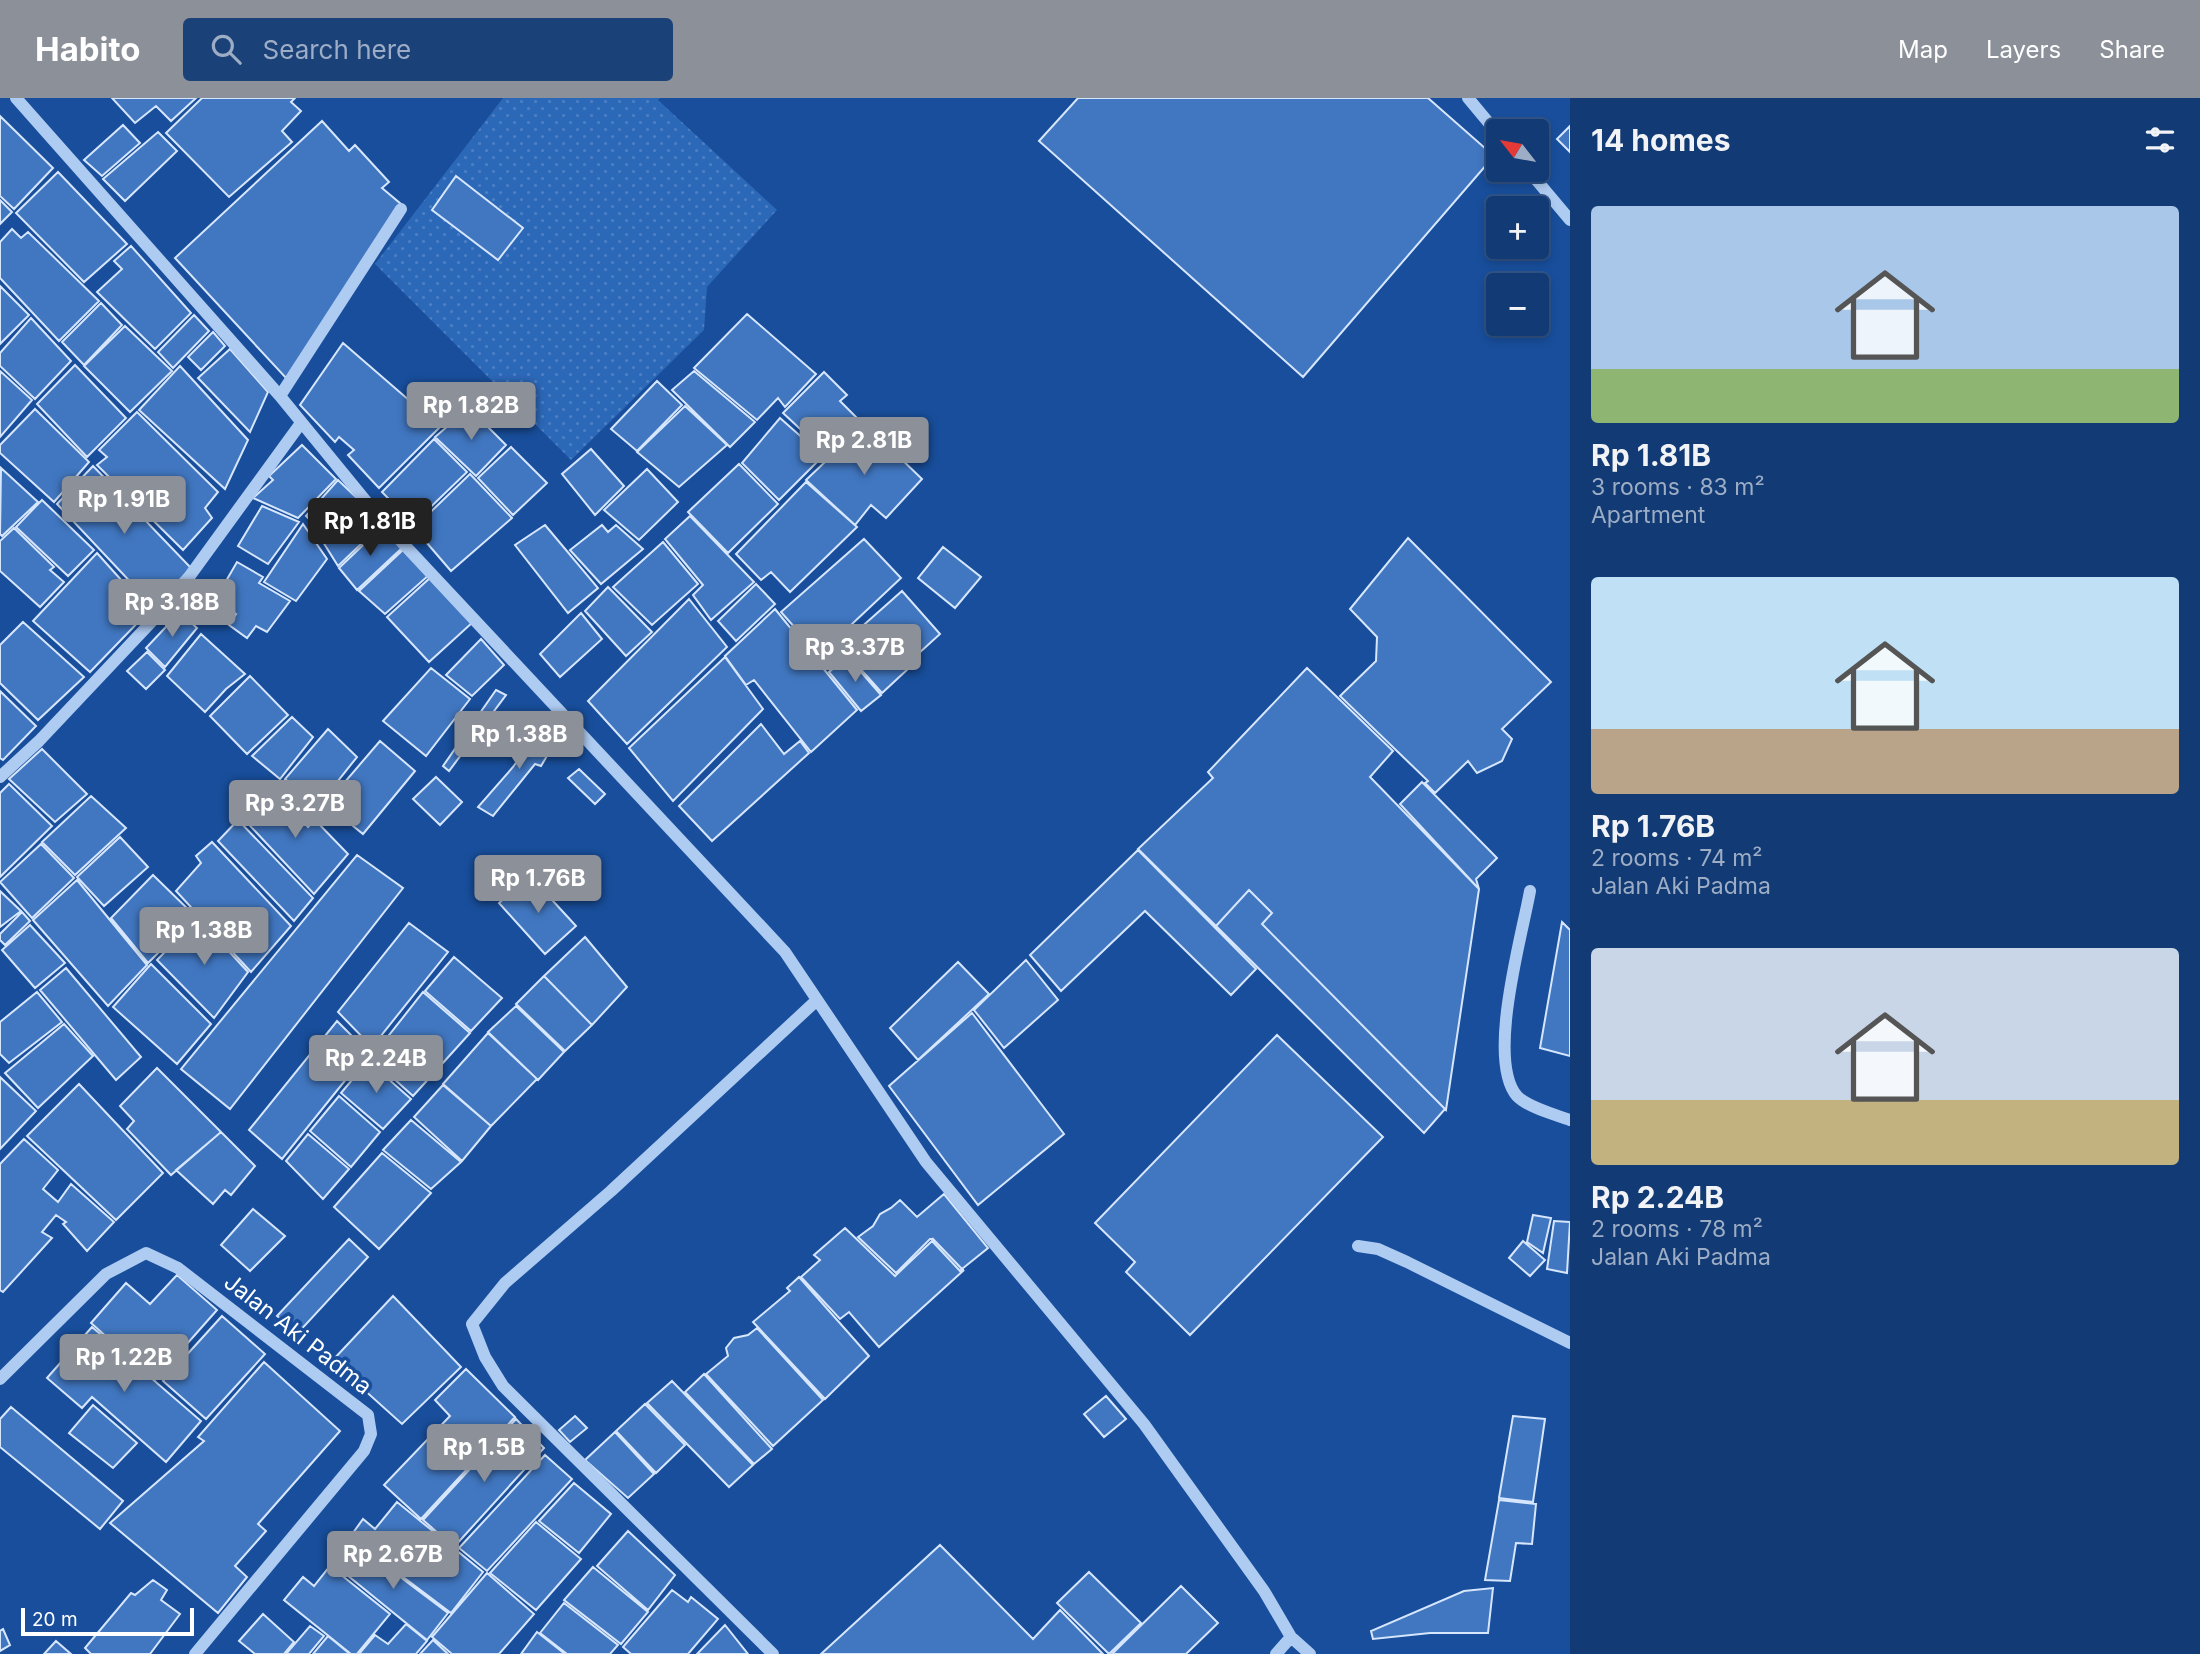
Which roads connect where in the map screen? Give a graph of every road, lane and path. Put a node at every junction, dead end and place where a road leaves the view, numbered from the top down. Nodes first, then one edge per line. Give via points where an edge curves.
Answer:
1 (16, 98) edge
2 (1468, 98) edge
3 (1486, 120) edge
4 (1538, 182) edge
5 (401, 209) dead end
6 (1570, 220) edge
7 (280, 396) junction
8 (301, 424) junction
9 (0, 777) edge
10 (1530, 891) dead end
11 (817, 1000) junction
12 (1570, 1120) edge
13 (1358, 1246) dead end
14 (1570, 1343) edge
15 (0, 1379) edge
16 (1291, 1637) junction
17 (195, 1654) edge
18 (773, 1654) edge
19 (1276, 1654) edge
20 (1310, 1654) edge

1 - 7 street
2 - 3 street
4 - 6 street
5 - 7 street
7 - 8 street
8 - 9 street via 173,599
8 - 11 street via 383,522 785,952
10 - 12 street via 1503,1031 1506,1071 1517,1096
11 - 16 street via 926,1162 1144,1424 1264,1591
11 - 18 street via 505,1283 472,1324 503,1386
13 - 14 street via 1407,1262
15 - 17 street, Jalan Aki Padma via 106,1274 146,1253 178,1268 368,1415 371,1434 364,1451
16 - 19 street
16 - 20 street

